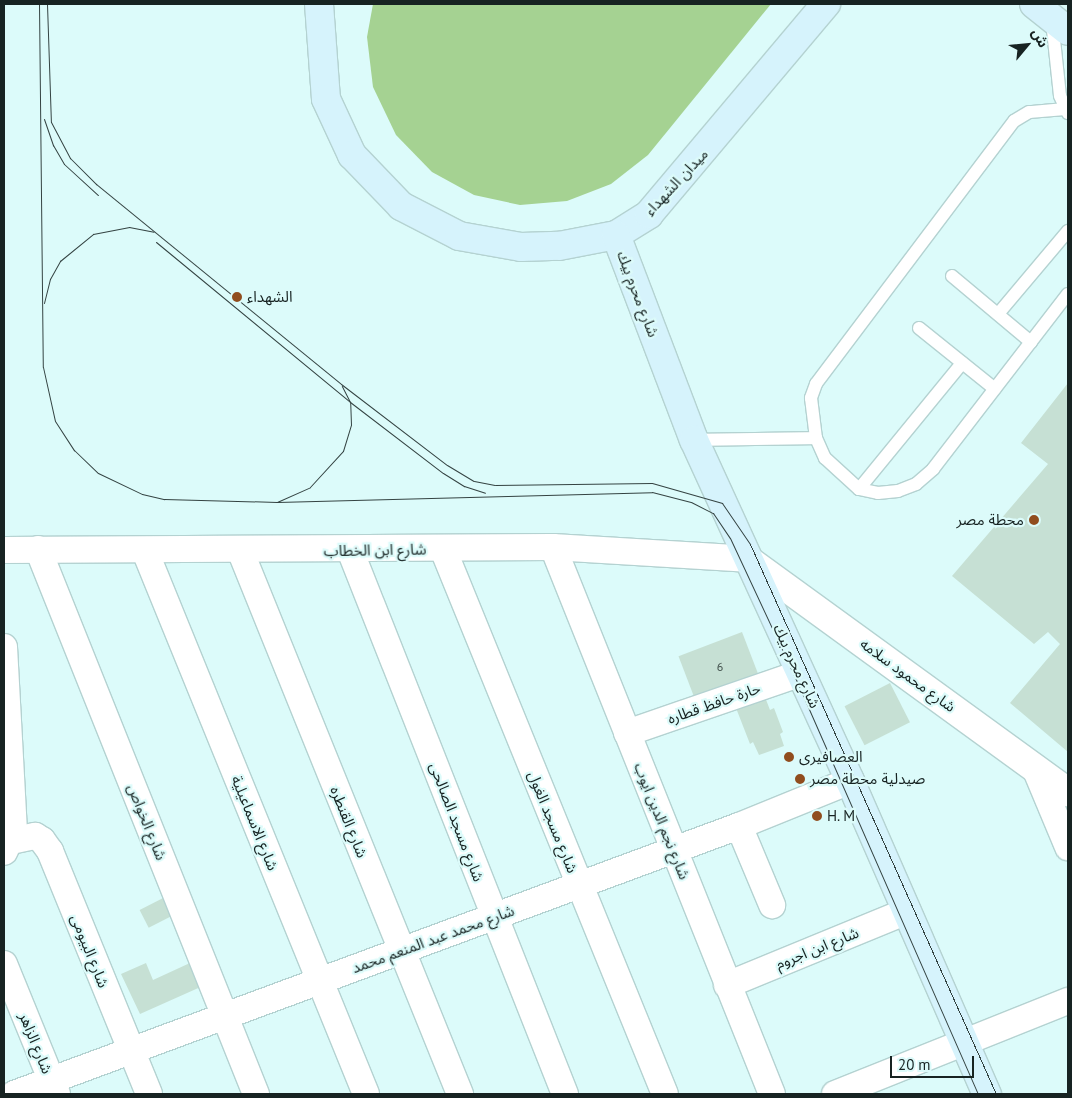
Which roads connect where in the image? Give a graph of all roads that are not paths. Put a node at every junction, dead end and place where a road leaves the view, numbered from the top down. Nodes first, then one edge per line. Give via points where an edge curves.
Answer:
1 (319, 4) edge
2 (826, 4) edge
3 (1051, 18) edge
4 (1067, 111) edge
5 (1068, 231) edge
6 (616, 236) junction
7 (952, 276) dead end
8 (1068, 294) edge
9 (998, 314) junction
10 (919, 328) dead end
11 (1032, 342) junction
12 (962, 363) junction
13 (995, 389) junction
14 (816, 438) junction
15 (694, 440) junction
16 (859, 489) junction
17 (553, 547) junction
18 (38, 549) junction
19 (443, 549) junction
20 (4, 550) edge
21 (240, 550) junction
22 (350, 550) junction
23 (145, 551) junction
24 (747, 559) junction
25 (4, 649) edge
26 (801, 673) junction
27 (627, 734) junction
28 (7, 762) edge
29 (1036, 768) junction
30 (850, 781) junction
31 (1068, 792) edge
32 (739, 826) junction
33 (7, 847) edge
34 (1068, 847) edge
35 (673, 850) junction
36 (578, 885) junction
37 (772, 905) dead end
38 (907, 912) junction
39 (494, 917) junction
40 (401, 951) junction
41 (4, 964) edge
42 (320, 981) junction
43 (727, 985) junction
44 (1068, 1001) edge
45 (225, 1016) junction
46 (965, 1044) junction
47 (131, 1051) junction
48 (54, 1087) edge
49 (14, 1094) edge
50 (149, 1094) edge
51 (256, 1094) edge
52 (366, 1094) edge
53 (460, 1094) edge
54 (565, 1094) edge
55 (665, 1094) edge
56 (772, 1094) edge
57 (836, 1094) edge
58 (987, 1094) edge

1 - 6 main road, ميدان الشهداء via 326,99 352,155 401,206 459,236 520,246 559,246
2 - 6 main road, ميدان الشهداء via 676,186 649,214
3 - 4 lane via 1060,96
4 - 14 lane via 1021,114 1008,129 816,384 811,398
5 - 9 lane
6 - 15 main road, شارع محرم بيك
7 - 9 lane
8 - 11 lane
9 - 11 lane
10 - 12 lane
11 - 13 lane
12 - 13 lane
12 - 16 lane
13 - 16 lane via 933,469 916,484 888,492
14 - 15 lane
14 - 16 lane via 825,458
15 - 24 main road, شارع محرم بيك
17 - 19 street, شارع ابن الخطاب
17 - 24 street, شارع ابن الخطاب
17 - 27 street, شارع نجم الدين ايوب
18 - 20 street, شارع ابن الخطاب
18 - 23 street, شارع ابن الخطاب
18 - 45 street, شارع الخواص
19 - 22 street, شارع ابن الخطاب
19 - 36 street, شارع مسجد الغول
21 - 22 street, شارع ابن الخطاب
21 - 23 street, شارع ابن الخطاب
21 - 40 street, شارع القنطره
22 - 39 street, شارع مسجد الصالحى
23 - 42 street, شارع الاسماعيلية
24 - 26 main road, شارع محرم بيك
24 - 29 street, شارع محمود سلامه
25 - 28 street
26 - 27 street, حارة حافظ قطاره
26 - 30 main road, شارع محرم بيك
27 - 35 street, شارع نجم الدين ايوب
28 - 33 street via 14,830
29 - 31 street, شارع محمود سلامه
29 - 34 street
30 - 32 street, شارع محمد عبد المنعم محمد
30 - 38 main road, شارع محرم بيك
32 - 35 street, شارع محمد عبد المنعم محمد
32 - 37 street
33 - 47 street, شارع البيومى via 35,836 50,851
35 - 36 street, شارع محمد عبد المنعم محمد
35 - 43 street, شارع نجم الدين ايوب
36 - 39 street, شارع محمد عبد المنعم محمد
36 - 55 street, شارع مسجد الغول
38 - 43 street, شارع ابن اجروم
38 - 46 main road, شارع محرم بيك
39 - 40 street, شارع محمد عبد المنعم محمد
39 - 54 street, شارع مسجد الصالحى
40 - 42 street, شارع محمد عبد المنعم محمد
40 - 53 street, شارع القنطره
41 - 48 street, شارع الزاهر
42 - 45 street, شارع محمد عبد المنعم محمد
42 - 52 street, شارع الاسماعيلية
43 - 56 street, شارع نجم الدين ايوب
44 - 46 street
45 - 47 street, شارع محمد عبد المنعم محمد
45 - 51 street, شارع الخواص
46 - 57 street
46 - 58 main road, شارع محرم بيك
47 - 48 street, شارع محمد عبد المنعم محمد
47 - 50 street, شارع البيومى
48 - 49 street, شارع محمد عبد المنعم محمد

